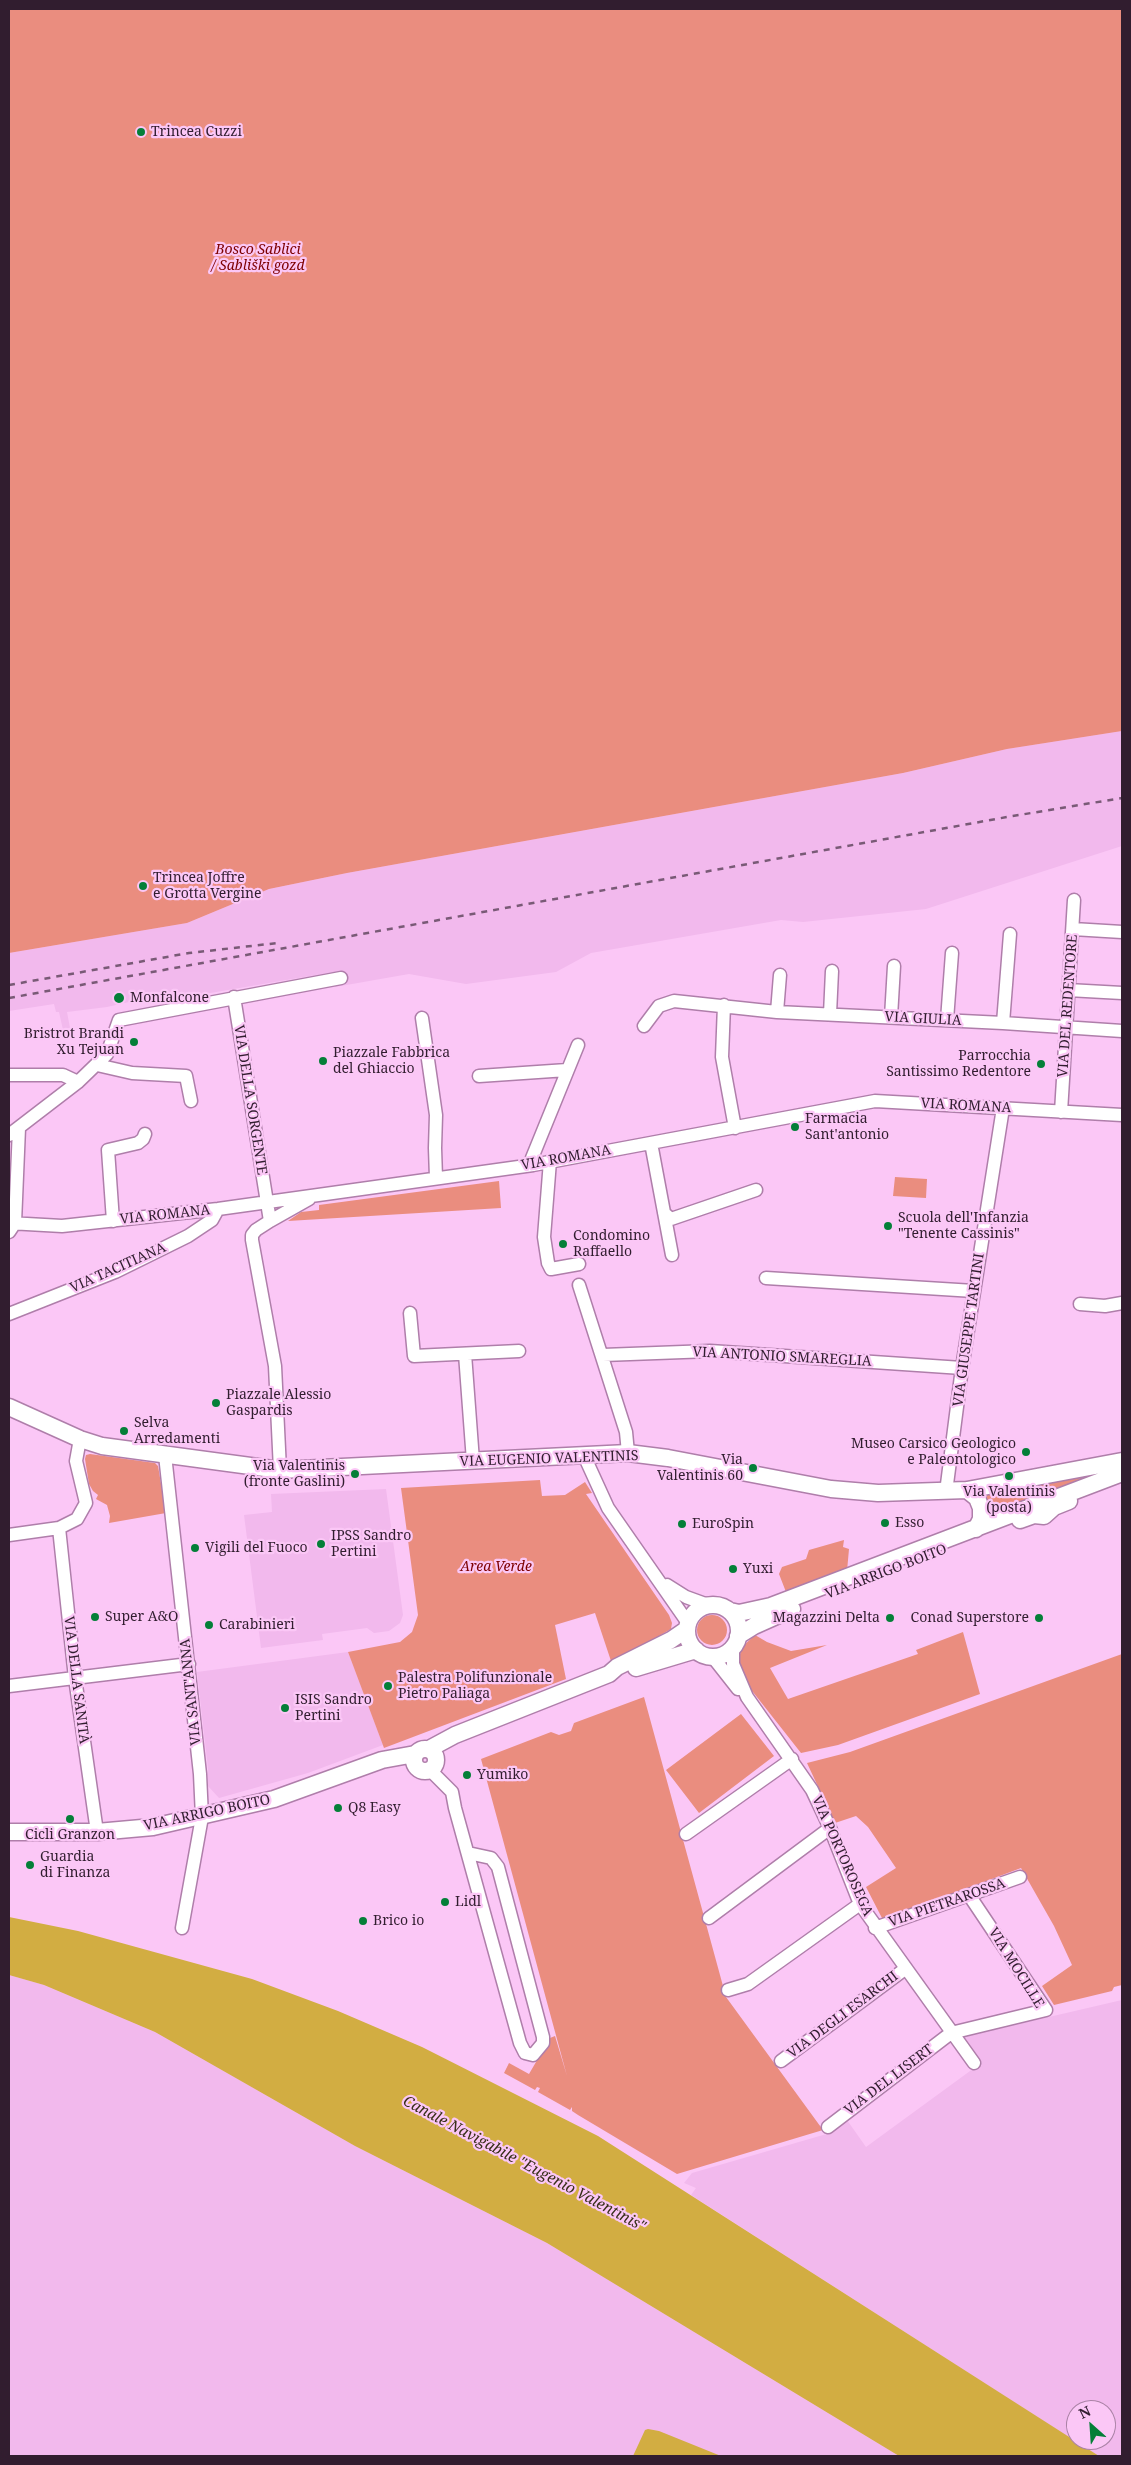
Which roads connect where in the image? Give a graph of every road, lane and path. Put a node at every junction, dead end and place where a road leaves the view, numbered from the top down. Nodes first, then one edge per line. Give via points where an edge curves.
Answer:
1 (1074, 900) dead end
2 (1073, 930) junction
3 (1122, 932) edge
4 (1010, 934) dead end
5 (952, 953) dead end
6 (894, 966) dead end
7 (832, 971) dead end
8 (780, 975) dead end
9 (341, 978) dead end
10 (1068, 990) junction
11 (1122, 993) edge
12 (234, 997) junction
13 (724, 1005) junction
14 (777, 1012) junction
15 (830, 1014) junction
16 (422, 1018) dead end
17 (891, 1018) junction
18 (947, 1020) junction
19 (1003, 1023) junction
20 (644, 1026) dead end
21 (1065, 1027) junction
22 (1122, 1031) edge
23 (578, 1045) dead end
24 (96, 1065) junction
25 (567, 1070) junction
26 (9, 1075) edge
27 (479, 1076) dead end
28 (78, 1082) junction
29 (191, 1101) dead end
30 (1003, 1108) junction
31 (1061, 1112) junction
32 (1122, 1115) edge
33 (735, 1128) junction
34 (14, 1131) edge
35 (145, 1134) dead end
36 (651, 1143) junction
37 (550, 1161) junction
38 (532, 1164) junction
39 (436, 1178) junction
40 (756, 1190) dead end
41 (325, 1192) junction
42 (266, 1202) junction
43 (218, 1209) junction
44 (664, 1213) junction
45 (113, 1221) junction
46 (270, 1221) junction
47 (11, 1226) edge
48 (672, 1255) dead end
49 (579, 1264) dead end
50 (766, 1278) dead end
51 (579, 1285) dead end
52 (974, 1291) junction
53 (1122, 1303) edge
54 (1080, 1304) dead end
55 (410, 1313) dead end
56 (9, 1314) edge
57 (519, 1351) dead end
58 (465, 1354) junction
59 (602, 1355) junction
60 (962, 1368) junction
61 (9, 1407) edge
62 (80, 1439) junction
63 (628, 1453) junction
64 (165, 1455) junction
65 (586, 1455) junction
66 (473, 1461) junction
67 (1122, 1461) edge
68 (280, 1470) junction
69 (1122, 1473) edge
70 (1025, 1480) junction
71 (1122, 1482) edge
72 (967, 1490) junction
73 (946, 1492) junction
74 (1040, 1506) junction
75 (59, 1528) junction
76 (976, 1529) junction
77 (9, 1535) edge
78 (658, 1580) junction
79 (708, 1605) junction
80 (730, 1612) junction
81 (687, 1626) junction
82 (736, 1641) junction
83 (696, 1650) junction
84 (712, 1656) junction
85 (189, 1664) junction
86 (609, 1674) junction
87 (75, 1678) junction
88 (9, 1686) edge
89 (747, 1697) junction
90 (427, 1759) junction
91 (792, 1759) junction
92 (202, 1817) junction
93 (830, 1828) junction
94 (9, 1832) edge
95 (97, 1832) junction
96 (686, 1834) dead end
97 (468, 1853) junction
98 (1020, 1877) dead end
99 (969, 1895) junction
100 (860, 1904) junction
101 (709, 1918) dead end
102 (182, 1928) dead end
103 (875, 1928) junction
104 (905, 1969) junction
105 (728, 1990) dead end
106 (951, 2033) junction
107 (781, 2061) dead end
108 (974, 2063) dead end
109 (828, 2126) dead end

1 - 2 street, VIA DEL REDENTORE
2 - 3 street
2 - 10 street, VIA DEL REDENTORE
4 - 19 street
5 - 18 street
6 - 17 street
7 - 15 street
8 - 14 street
9 - 12 street
10 - 11 street
10 - 21 street, VIA DEL REDENTORE
12 - 24 street via 119,1020 108,1054
12 - 42 street, VIA DELLA SORGENTE
13 - 14 street, VIA GIULIA
13 - 20 street, VIA GIULIA via 665,1002 651,1014
13 - 33 street via 722,1057
14 - 15 street, VIA GIULIA
15 - 17 street, VIA GIULIA
16 - 39 street via 436,1115
17 - 18 street, VIA GIULIA
18 - 19 street, VIA GIULIA
19 - 21 street, VIA GIULIA
21 - 22 street, VIA GIULIA
21 - 31 street, VIA DEL REDENTORE
23 - 25 street
24 - 28 street
24 - 29 street via 132,1073 186,1076
25 - 27 street
25 - 38 street
26 - 28 street via 63,1075
28 - 34 street
30 - 31 street, VIA ROMANA
30 - 33 street, VIA ROMANA via 875,1101
30 - 52 street, VIA GIUSEPPE TARTINI
31 - 32 street, VIA ROMANA
33 - 36 street, VIA ROMANA
34 - 47 street
35 - 45 street via 138,1143 108,1150
36 - 37 street, VIA ROMANA
36 - 44 street
37 - 38 street, VIA ROMANA
37 - 49 street via 544,1237 548,1262 551,1269
38 - 39 street, VIA ROMANA
39 - 41 street, VIA ROMANA
40 - 44 street via 671,1219
41 - 42 street, VIA ROMANA
41 - 46 street
42 - 43 street, VIA ROMANA
42 - 46 street, VIA DELLA SORGENTE
43 - 45 street, VIA ROMANA
43 - 56 street, VIA TACITIANA via 212,1220 188,1236 115,1272
44 - 48 street
45 - 47 street, VIA ROMANA
46 - 68 street via 256,1230 252,1240 275,1366
50 - 52 street
51 - 59 street
52 - 60 street, VIA GIUSEPPE TARTINI
53 - 54 street via 1104,1306
55 - 58 street via 414,1356
57 - 58 street
58 - 66 street
59 - 60 street, VIA ANTONIO SMAREGLIA via 710,1350
59 - 63 street via 626,1432
60 - 73 street, VIA GIUSEPPE TARTINI
61 - 62 main road, VIA EUGENIO VALENTINIS
62 - 64 main road, VIA EUGENIO VALENTINIS via 102,1446
62 - 75 street via 76,1461 86,1503 77,1519
63 - 65 main road, VIA EUGENIO VALENTINIS
63 - 73 main road, VIA EUGENIO VALENTINIS via 831,1489 878,1493
64 - 68 main road, VIA EUGENIO VALENTINIS
64 - 85 street, VIA SANT'ANNA
65 - 66 main road, VIA EUGENIO VALENTINIS
65 - 78 street via 608,1508
66 - 68 main road, VIA EUGENIO VALENTINIS
67 - 70 main road, VIA EUGENIO VALENTINIS
69 - 74 main road, VIA ARRIGO BOITO
70 - 72 main road, VIA EUGENIO VALENTINIS
70 - 74 main road via 1034,1490
71 - 74 main road, VIA ARRIGO BOITO
72 - 73 main road, VIA EUGENIO VALENTINIS
72 - 76 main road via 977,1498 981,1508 981,1519
74 - 76 main road, VIA ARRIGO BOITO
74 - 82 main road, VIA ARRIGO BOITO via 790,1610 754,1626
75 - 77 street
75 - 87 street, VIA DELLA SANITÀ
76 - 80 main road, VIA ARRIGO BOITO via 771,1606
78 - 79 street via 680,1594
78 - 81 street
79 - 80 main road, VIA ARRIGO BOITO via 720,1606
79 - 81 main road, VIA ARRIGO BOITO via 693,1614
80 - 82 main road via 738,1625
81 - 83 main road via 690,1643
81 - 86 main road, VIA ARRIGO BOITO via 671,1640
82 - 84 main road, VIA ARRIGO BOITO via 724,1654
82 - 89 street, VIA PORTOROSEGA via 733,1664
83 - 84 main road
83 - 86 main road, VIA ARRIGO BOITO
84 - 89 street, VIA PORTOROSEGA via 740,1693
85 - 87 street
85 - 92 street, VIA SANT'ANNA
86 - 90 main road, VIA ARRIGO BOITO via 455,1735
87 - 88 street
87 - 95 street, VIA DELLA SANITÀ
89 - 91 street, VIA PORTOROSEGA
90 - 92 main road, VIA ARRIGO BOITO via 376,1762 274,1799
90 - 97 street via 452,1792
91 - 93 street, VIA PORTOROSEGA via 812,1790
91 - 96 street
92 - 95 main road, VIA ARRIGO BOITO via 153,1827
92 - 102 street, VIA SANT'ANNA
93 - 100 street, VIA PORTOROSEGA
93 - 101 street
94 - 95 main road, VIA ARRIGO BOITO
97 - 97 street via 520,2043 525,2053 532,2056 544,2037 498,1867 491,1858
98 - 99 street, VIA PIETRAROSSA
99 - 103 street, VIA PIETRAROSSA
99 - 106 street, VIA MOCILLE via 1046,2010
100 - 103 street, VIA PORTOROSEGA
100 - 105 street via 748,1984
103 - 104 street, VIA PORTOROSEGA
104 - 106 street, VIA PORTOROSEGA
104 - 107 street, VIA DEGLI ESARCHI
106 - 108 street, VIA PORTOROSEGA
106 - 109 street, VIA DEL LISERT

